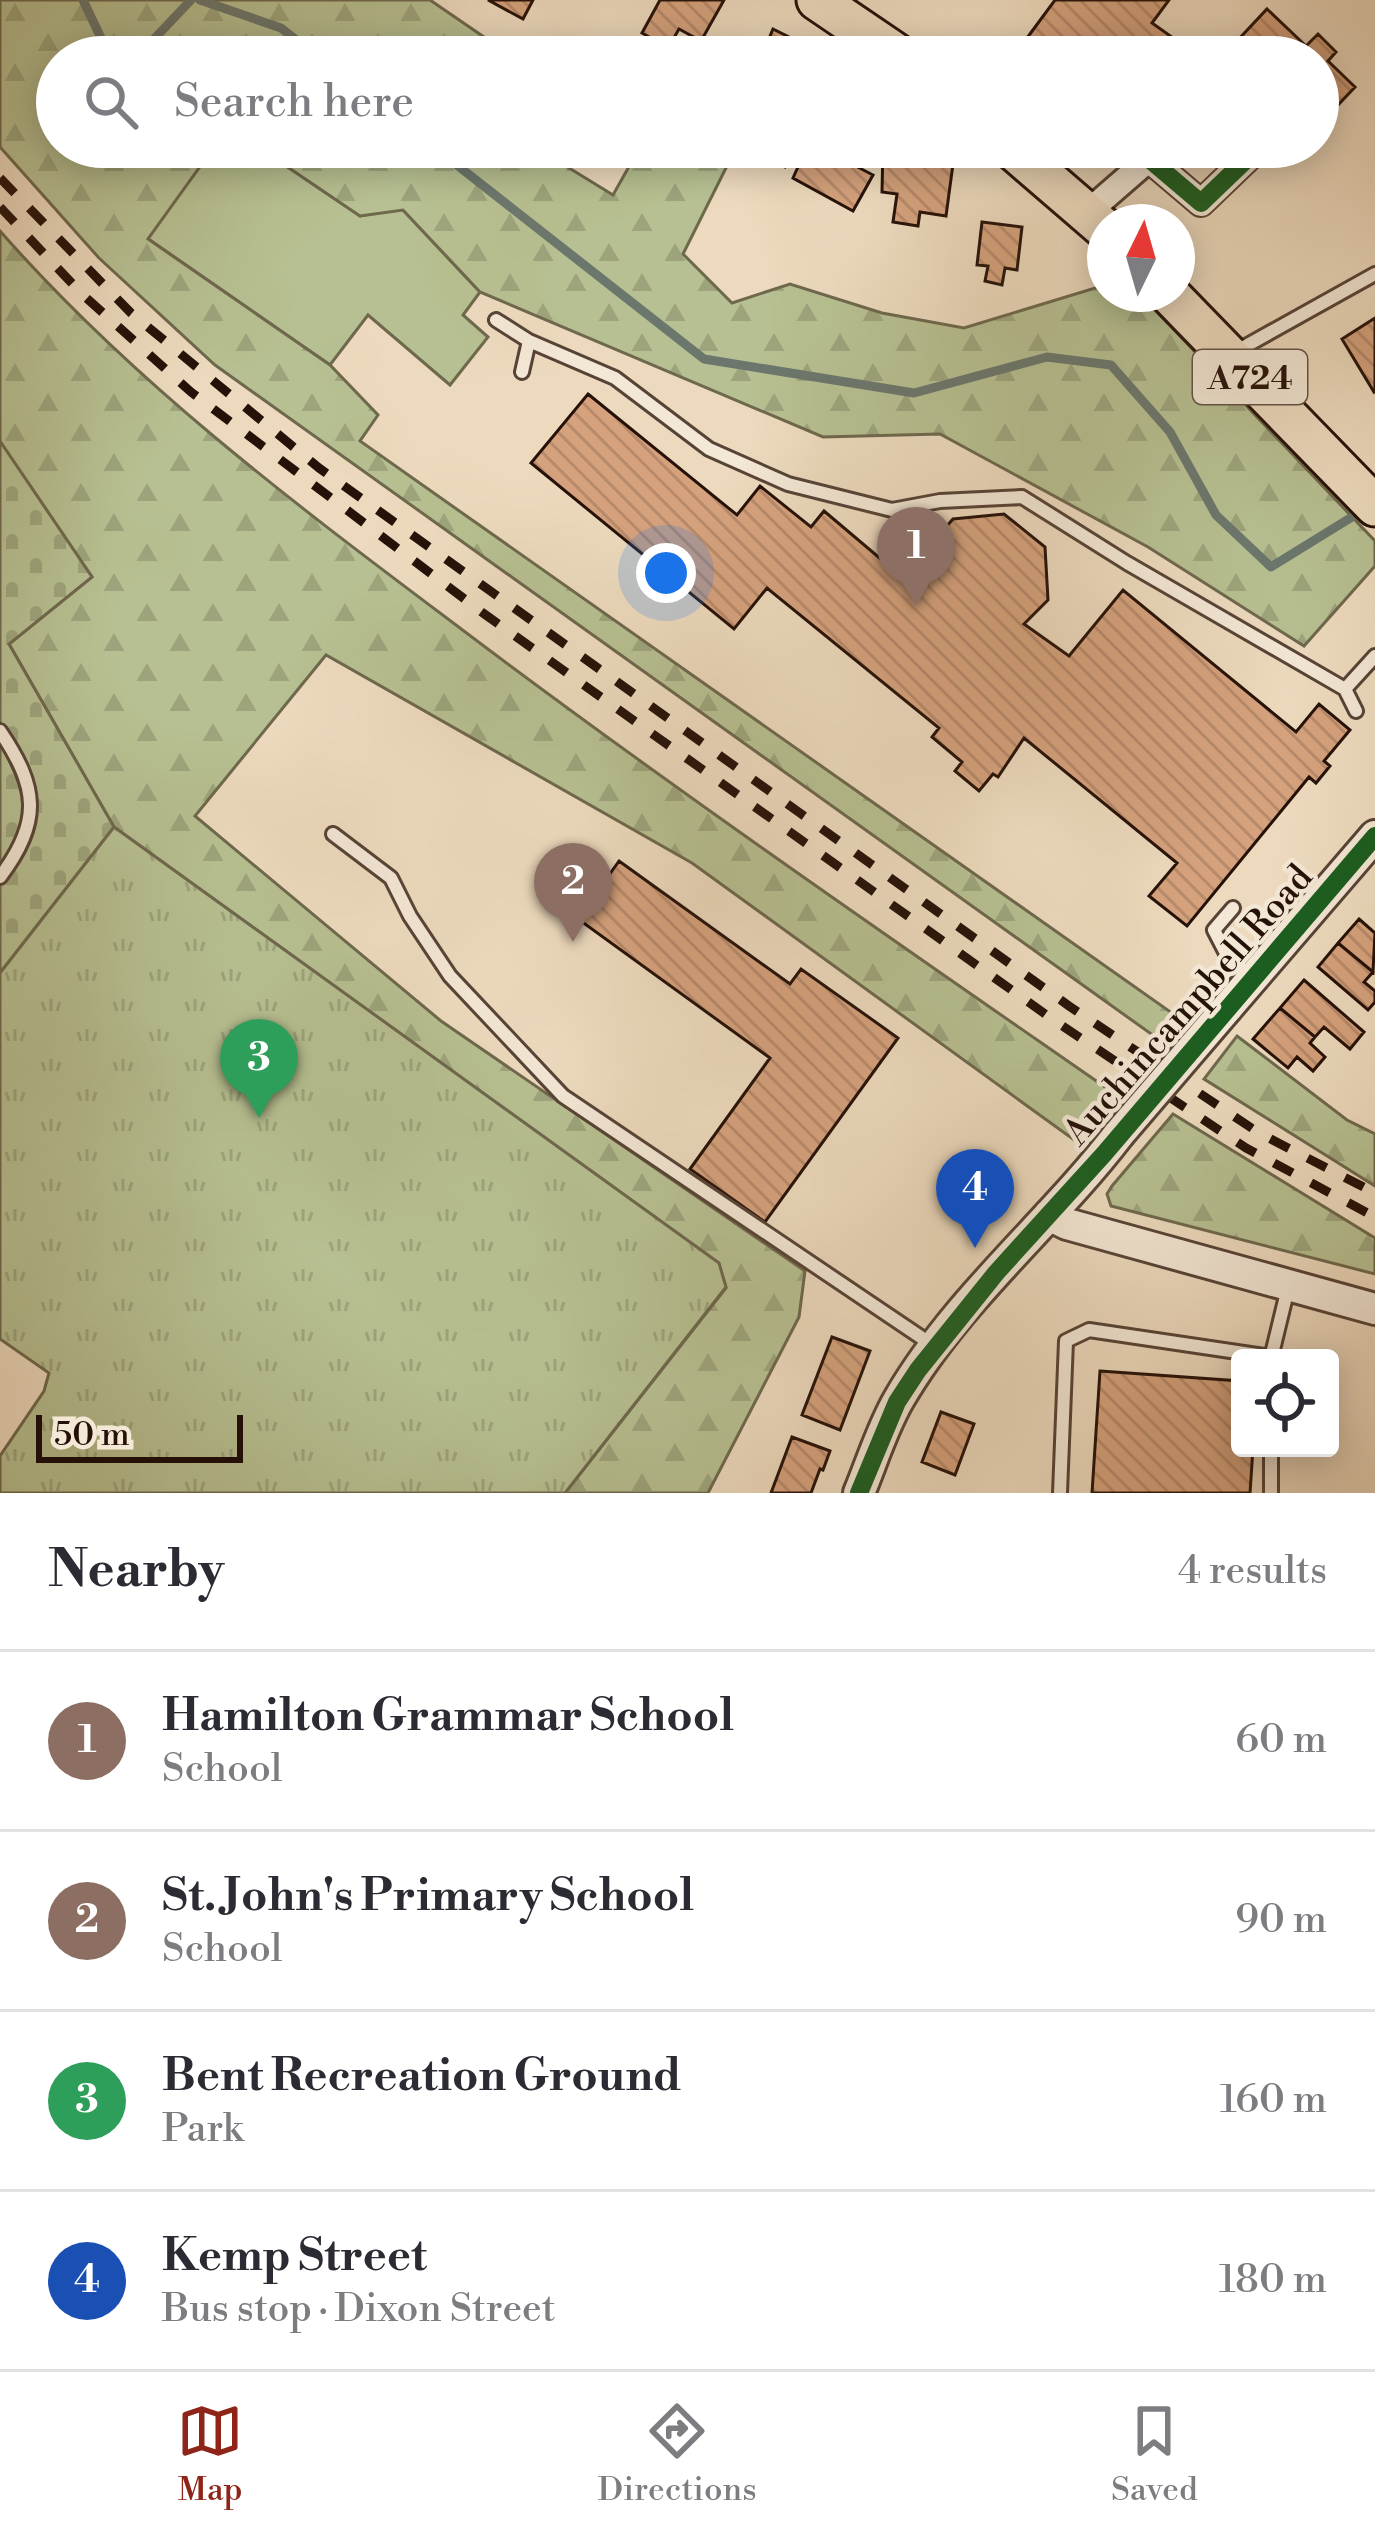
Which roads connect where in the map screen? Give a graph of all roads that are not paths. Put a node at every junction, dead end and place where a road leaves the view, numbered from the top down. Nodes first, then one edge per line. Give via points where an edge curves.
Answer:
1 (818, 0) edge
2 (870, 36) edge
3 (1035, 168) edge
4 (1132, 168) edge
5 (1160, 168) edge
6 (1237, 168) edge
7 (1108, 204) edge
8 (1087, 212) edge
9 (1375, 274) edge
10 (1186, 312) edge
11 (496, 320) dead end
12 (529, 341) junction
13 (1229, 356) junction
14 (522, 372) dead end
15 (1375, 506) edge
16 (1375, 656) edge
17 (1346, 689) junction
18 (1356, 711) dead end
19 (0, 730) edge
20 (333, 834) dead end
21 (1375, 836) edge
22 (0, 877) edge
23 (1233, 908) dead end
24 (1253, 978) junction
25 (1049, 1215) junction
26 (1288, 1287) junction
27 (1375, 1309) edge
28 (936, 1347) junction
29 (1273, 1349) edge
30 (1231, 1352) edge
31 (1271, 1457) edge
32 (859, 1493) edge
33 (1060, 1493) edge
34 (1271, 1493) edge

1 - 2 main road
3 - 8 main road
4 - 7 street
5 - 6 street via 1201,203
9 - 13 lane
10 - 13 main road, A724
11 - 12 lane
12 - 14 lane
12 - 17 lane via 614,378 709,449 788,484 892,510 1022,497
13 - 15 main road, A724
16 - 17 lane
17 - 18 lane
19 - 22 lane via 25,771 31,817
20 - 28 lane via 391,878 450,976 563,1096
21 - 24 street, Auchincampbell Road
23 - 24 lane via 1214,930 1229,958
24 - 25 street, Auchincampbell Road, bridge
25 - 26 street
25 - 28 street, Auchincampbell Road
26 - 27 street
26 - 29 lane
28 - 32 street, Auchincampbell Road via 897,1402
30 - 33 lane via 1089,1330 1066,1341
31 - 34 lane

